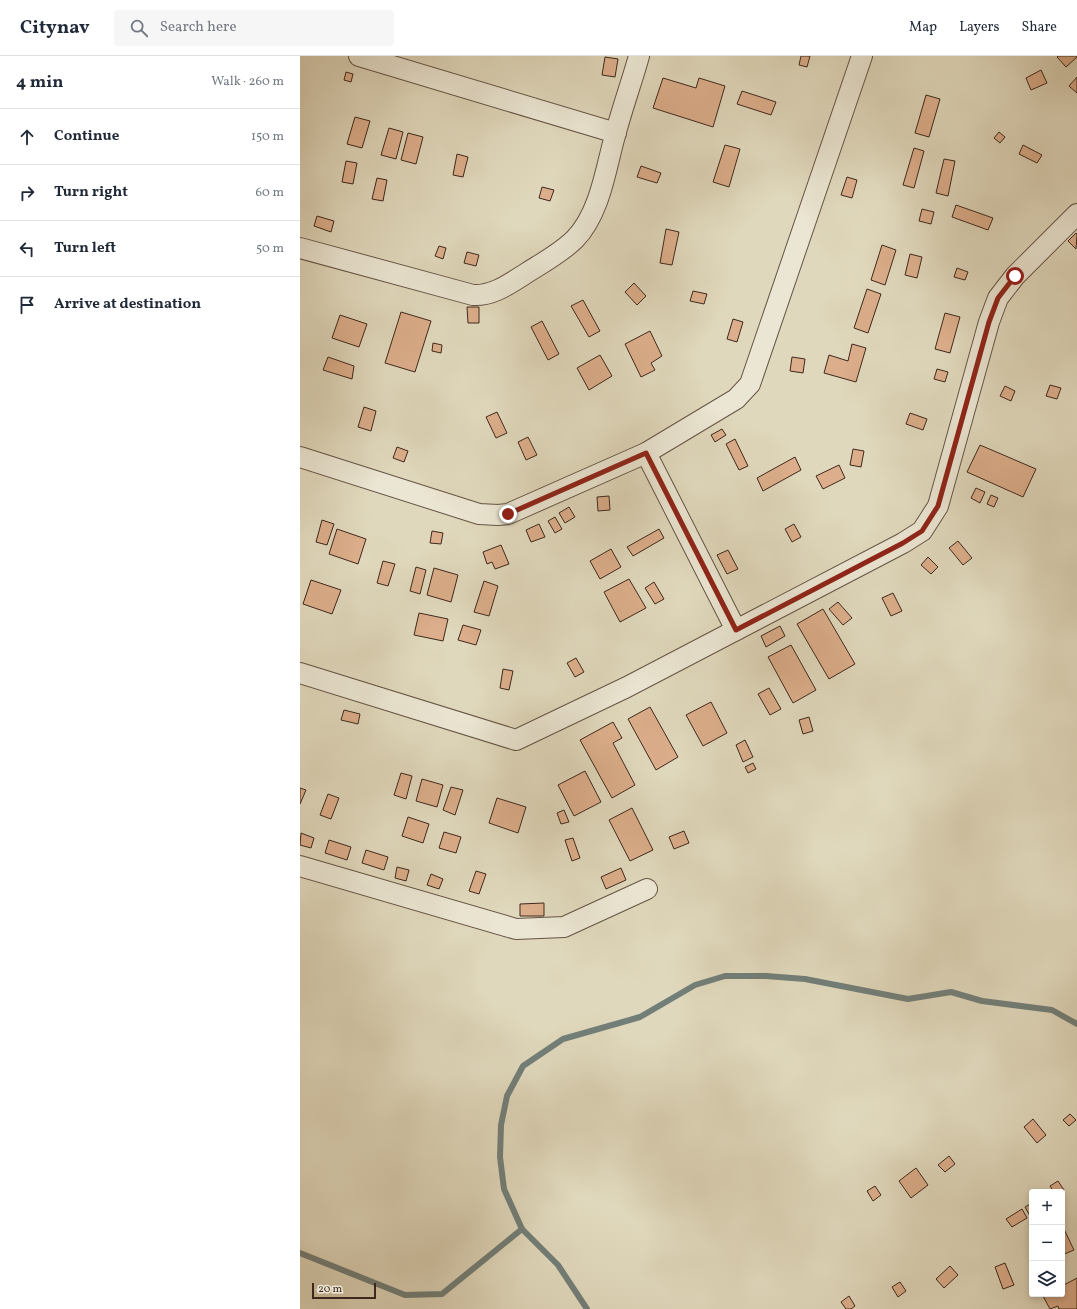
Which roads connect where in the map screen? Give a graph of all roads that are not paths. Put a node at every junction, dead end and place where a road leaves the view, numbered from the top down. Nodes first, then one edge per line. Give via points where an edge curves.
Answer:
1 (359, 56) edge
2 (639, 56) edge
3 (862, 56) edge
4 (616, 133) junction
5 (1077, 214) edge
6 (300, 248) edge
7 (646, 453) junction
8 (300, 457) edge
9 (736, 630) junction
10 (300, 673) edge
11 (300, 866) edge
12 (648, 889) dead end

1 - 4 street
2 - 4 street
3 - 7 street via 750,384 736,399
4 - 6 street via 598,201 576,238 556,254 499,290 473,295
5 - 9 street via 1015,276 998,298 938,506 922,531
7 - 8 street via 508,514 498,515 479,514
7 - 9 street
9 - 10 street via 627,687 516,740
11 - 12 street via 516,928 564,927

